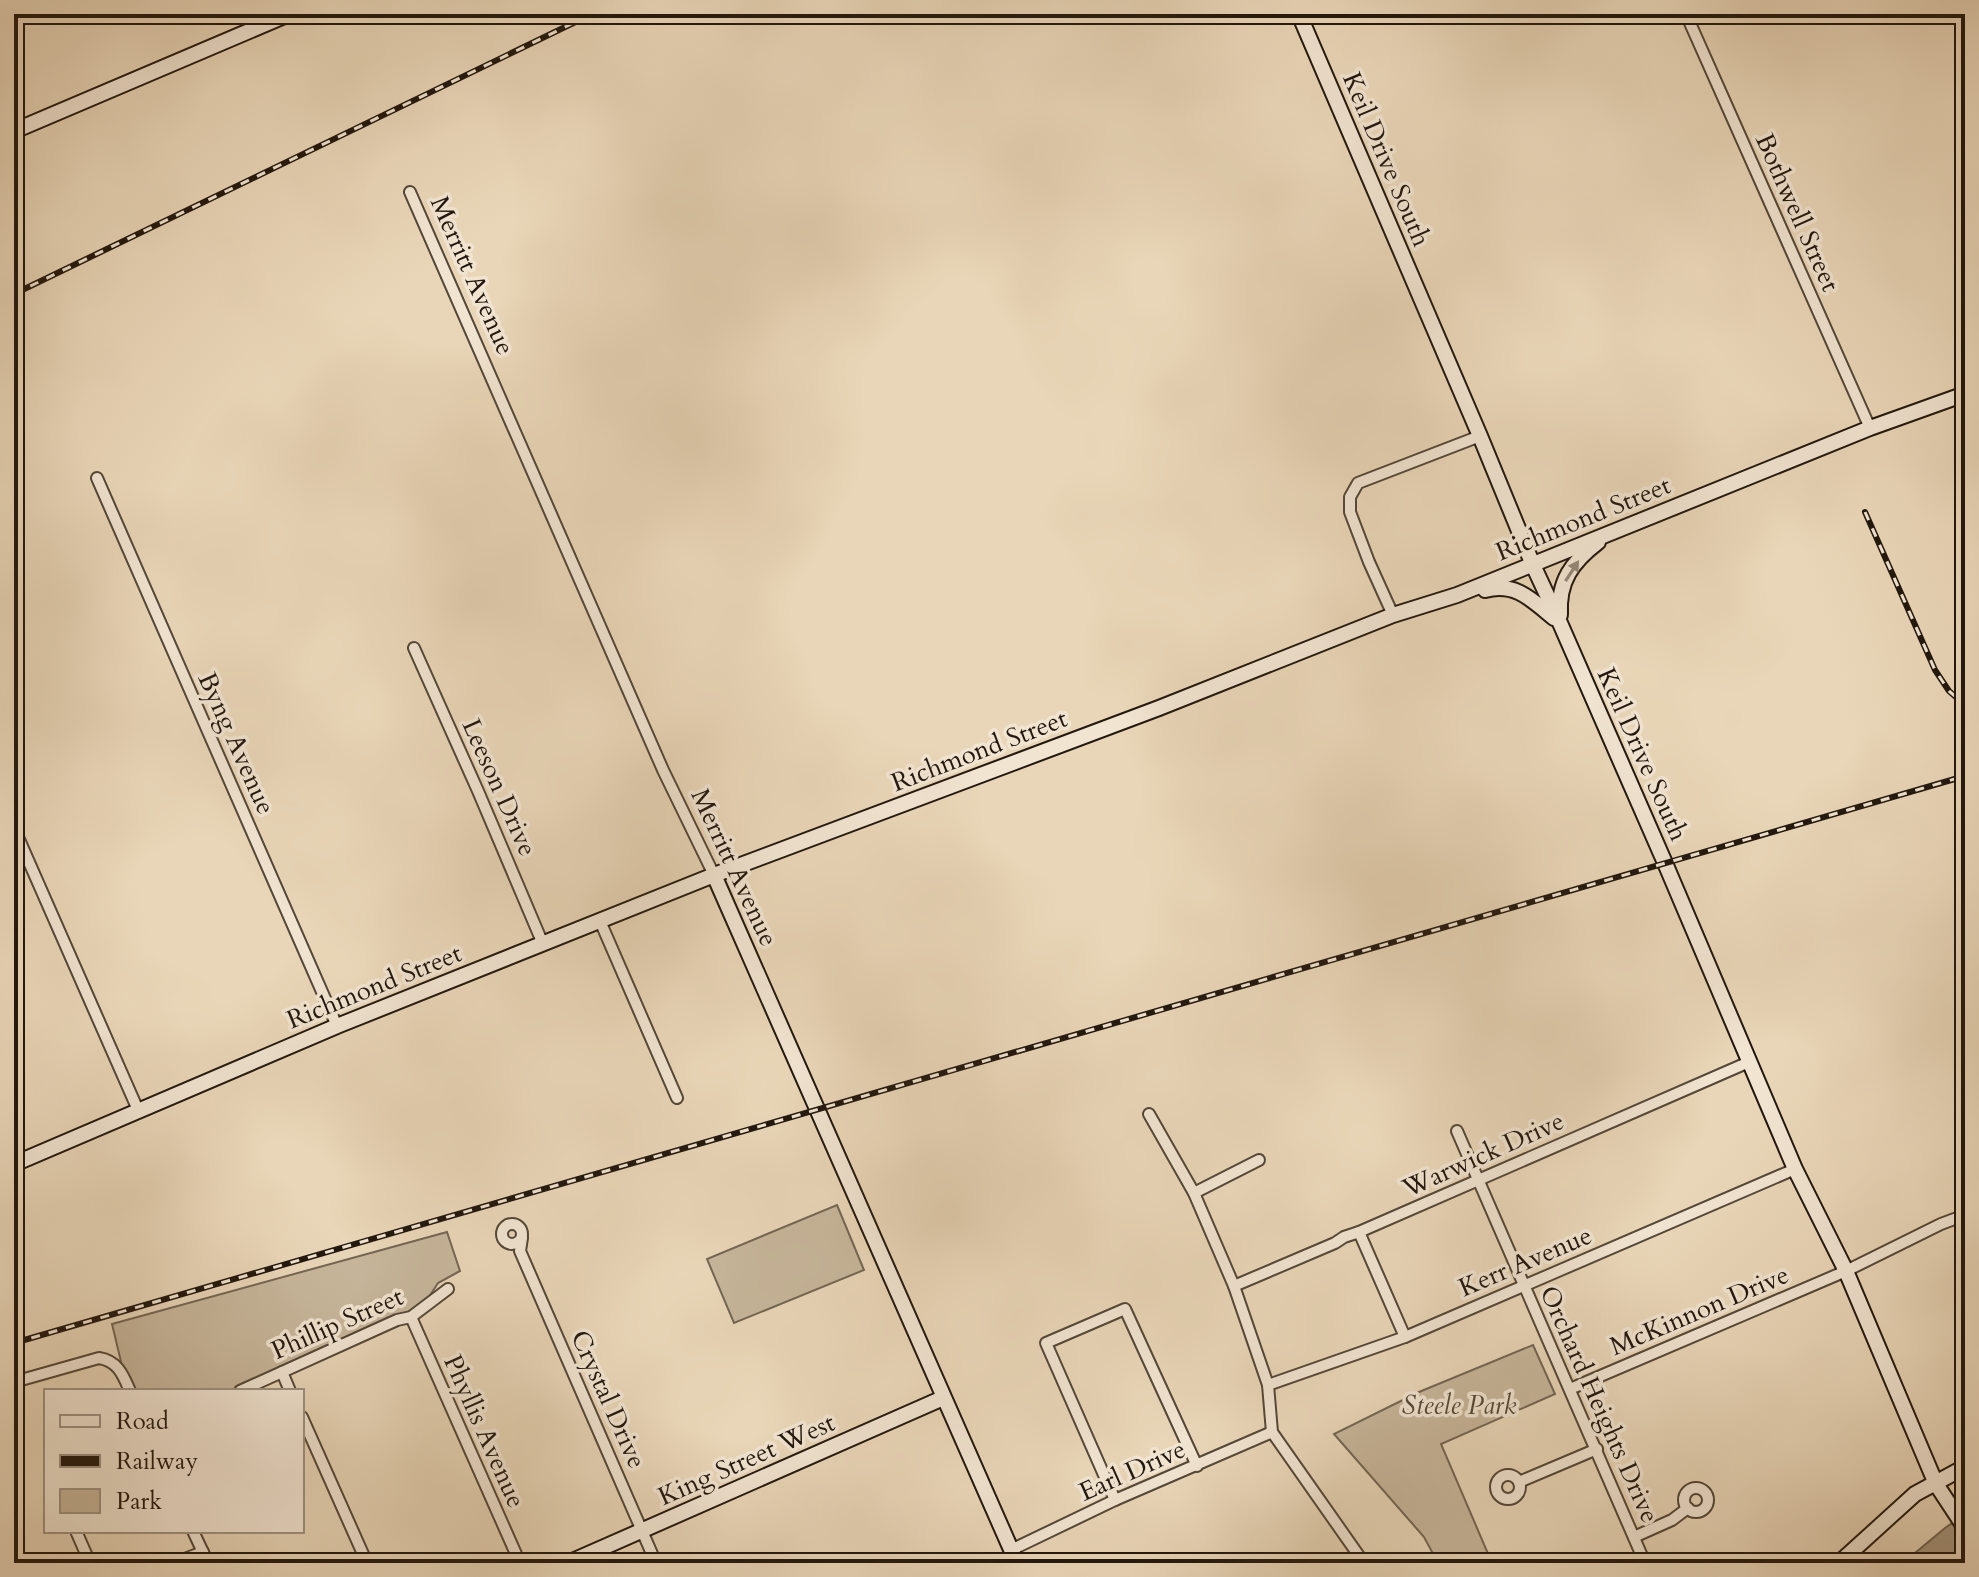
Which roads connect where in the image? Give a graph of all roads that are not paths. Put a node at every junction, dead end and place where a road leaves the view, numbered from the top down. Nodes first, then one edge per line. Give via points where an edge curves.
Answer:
1 (289, 14) edge
2 (1299, 14) edge
3 (1686, 14) edge
4 (14, 131) edge
5 (410, 192) dead end
6 (1965, 394) edge
7 (1870, 428) junction
8 (1480, 436) junction
9 (97, 478) dead end
10 (1611, 532) junction
11 (1533, 565) junction
12 (1457, 595) junction
13 (1393, 615) junction
14 (1560, 623) junction
15 (414, 648) dead end
16 (14, 828) edge
17 (714, 875) junction
18 (600, 921) junction
19 (543, 944) junction
20 (337, 1026) junction
21 (1749, 1062) junction
22 (677, 1098) dead end
23 (138, 1110) junction
24 (1149, 1114) dead end
25 (1457, 1131) dead end
26 (1259, 1160) dead end
27 (14, 1164) edge
28 (1795, 1169) junction
29 (1478, 1180) junction
30 (1194, 1193) junction
31 (1965, 1215) edge
32 (1359, 1232) junction
33 (522, 1238) junction
34 (508, 1244) junction
35 (522, 1254) junction
36 (1846, 1271) junction
37 (1524, 1285) junction
38 (1234, 1286) junction
39 (448, 1289) dead end
40 (411, 1317) junction
41 (1405, 1337) junction
42 (282, 1372) junction
43 (14, 1382) edge
44 (1268, 1385) junction
45 (129, 1389) edge
46 (244, 1389) edge
47 (289, 1389) edge
48 (1570, 1389) junction
49 (943, 1398) junction
50 (304, 1421) edge
51 (1272, 1432) junction
52 (1597, 1449) junction
53 (1197, 1466) junction
54 (1965, 1467) edge
55 (1519, 1482) dead end
56 (1936, 1484) junction
57 (1115, 1500) junction
58 (1688, 1508) dead end
59 (1965, 1528) edge
60 (642, 1531) junction
61 (77, 1533) edge
62 (194, 1533) edge
63 (1634, 1537) junction
64 (203, 1552) junction
65 (1014, 1556) edge
66 (90, 1563) edge
67 (174, 1563) edge
68 (208, 1563) edge
69 (367, 1563) edge
70 (520, 1563) edge
71 (568, 1563) edge
72 (656, 1563) edge
73 (863, 1563) edge
74 (878, 1563) edge
75 (1364, 1563) edge
76 (1645, 1563) edge
77 (1839, 1563) edge

1 - 4 main road
2 - 8 main road, Keil Drive South
3 - 7 street, Bothwell Street
5 - 17 street, Merritt Avenue
6 - 7 main road, Richmond Street
7 - 10 main road, Richmond Street
8 - 11 main road, Keil Drive South
8 - 13 street via 1358,483 1350,497 1350,512
9 - 20 street, Byng Avenue
10 - 11 main road, Richmond Street
14 -> 10 main road via 1559,598 1568,571
11 - 12 main road, Richmond Street
11 - 14 main road, Keil Drive South
12 - 13 main road, Richmond Street
12 - 14 main road via 1497,587 1520,591
13 - 17 main road, Richmond Street
14 - 21 main road, Keil Drive South
15 - 19 street, Leeson Drive
16 - 23 street
17 - 18 main road, Richmond Street
17 - 49 main road, Merritt Avenue
18 - 19 main road, Richmond Street
18 - 22 street
19 - 20 main road, Richmond Street
20 - 23 main road, Richmond Street
21 - 28 main road, Keil Drive South
21 - 29 street, Warwick Drive
23 - 27 main road, Richmond Street
24 - 30 street
25 - 29 street, Orchard Heights Drive
26 - 30 street
28 - 36 main road, Keil Drive South
28 - 37 street, Kerr Avenue
29 - 32 street, Warwick Drive
29 - 37 street, Orchard Heights Drive
30 - 38 street
31 - 36 street, McKinnon Drive
32 - 38 street, Warwick Drive
32 - 41 street
33 - 34 street
33 - 34 street via 518,1225 508,1224 501,1233
33 - 35 street, Crystal Drive
34 - 35 street
35 - 60 street, Crystal Drive
36 - 48 street, McKinnon Drive
36 - 56 main road, Keil Drive South
37 - 41 street, Kerr Avenue
37 - 48 street, Orchard Heights Drive
38 - 44 street
39 - 40 street, Phillip Street
40 - 42 street, Phillip Street
40 - 70 street, Phyllis Avenue
41 - 44 street, Kerr Avenue
42 - 46 street, Phillip Street
42 - 47 street
43 - 45 street via 99,1358 120,1369
44 - 51 street
48 - 52 street, Orchard Heights Drive
49 - 60 main road, King Street West
49 - 65 main road, Merritt Avenue
50 - 69 street
51 - 53 street, Earl Drive
51 - 75 street
52 - 55 street
52 - 63 street, Orchard Heights Drive
53 - 57 street, Earl Drive
53 - 57 street via 1125,1309 1046,1343
54 - 56 main road
56 - 59 main road, Keil Drive South
56 - 77 main road via 1915,1494
57 - 65 street, Earl Drive
58 - 63 street
60 - 71 main road, King Street West
60 - 72 street, Crystal Drive
61 - 66 street
62 - 64 street
63 - 76 street, Orchard Heights Drive
64 - 67 street
64 - 68 street
73 - 74 street

